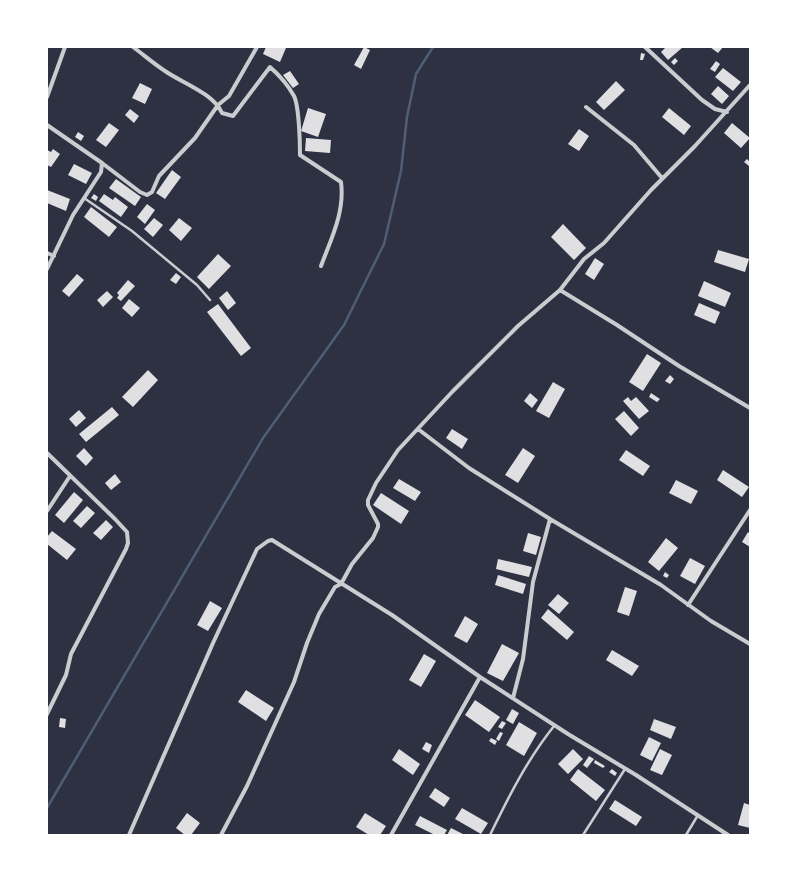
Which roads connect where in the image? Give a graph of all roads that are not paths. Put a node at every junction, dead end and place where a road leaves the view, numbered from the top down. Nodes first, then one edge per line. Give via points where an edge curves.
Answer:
1 (64, 47) edge
2 (133, 47) edge
3 (257, 47) edge
4 (645, 47) edge
5 (750, 85) edge
6 (47, 97) edge
7 (218, 105) junction
8 (586, 107) dead end
9 (727, 112) junction
10 (47, 125) edge
11 (102, 163) junction
12 (662, 178) junction
13 (84, 198) junction
14 (47, 253) edge
15 (54, 256) junction
16 (322, 266) dead end
17 (47, 269) edge
18 (560, 290) junction
19 (210, 300) dead end
20 (750, 408) edge
21 (418, 429) junction
22 (47, 453) edge
23 (70, 476) junction
24 (750, 510) edge
25 (47, 511) edge
26 (550, 519) junction
27 (341, 584) junction
28 (688, 605) junction
29 (750, 644) edge
30 (480, 677) junction
31 (513, 698) junction
32 (47, 714) edge
33 (554, 726) junction
34 (626, 769) junction
35 (698, 816) junction
36 (129, 835) edge
37 (221, 835) edge
38 (391, 835) edge
39 (490, 835) edge
40 (583, 835) edge
41 (686, 835) edge
42 (728, 835) edge

1 - 6 street
2 - 7 street via 166,72
3 - 7 street via 229,96
4 - 9 street via 702,100 715,109
5 - 9 street
7 - 11 street via 195,138 159,176 152,192 147,195
7 - 16 street via 222,112 233,116 270,68 280,76 295,97 300,155 341,182 343,195 340,213
8 - 12 street via 634,145
9 - 12 street
10 - 11 street
11 - 13 street via 101,172
12 - 18 street via 604,243 584,259
13 - 15 street via 64,232
13 - 19 lane via 132,231 197,285
14 - 15 street
15 - 17 street
18 - 20 street
18 - 21 street via 518,326
21 - 26 street via 469,468
21 - 27 street via 398,450 376,483 368,505 378,527
22 - 23 street
23 - 25 street
23 - 32 street via 126,532 128,543 71,654 66,675
24 - 28 street
26 - 28 street via 661,585
26 - 31 street via 533,582 523,659
27 - 30 street via 419,633
27 - 36 street via 272,540 257,549
27 - 37 street via 335,587 319,614 294,682 247,786
28 - 29 street
30 - 31 street
30 - 38 street
31 - 33 street
33 - 34 street
33 - 39 lane via 521,774
34 - 35 street
34 - 40 lane
35 - 41 lane
35 - 42 street

